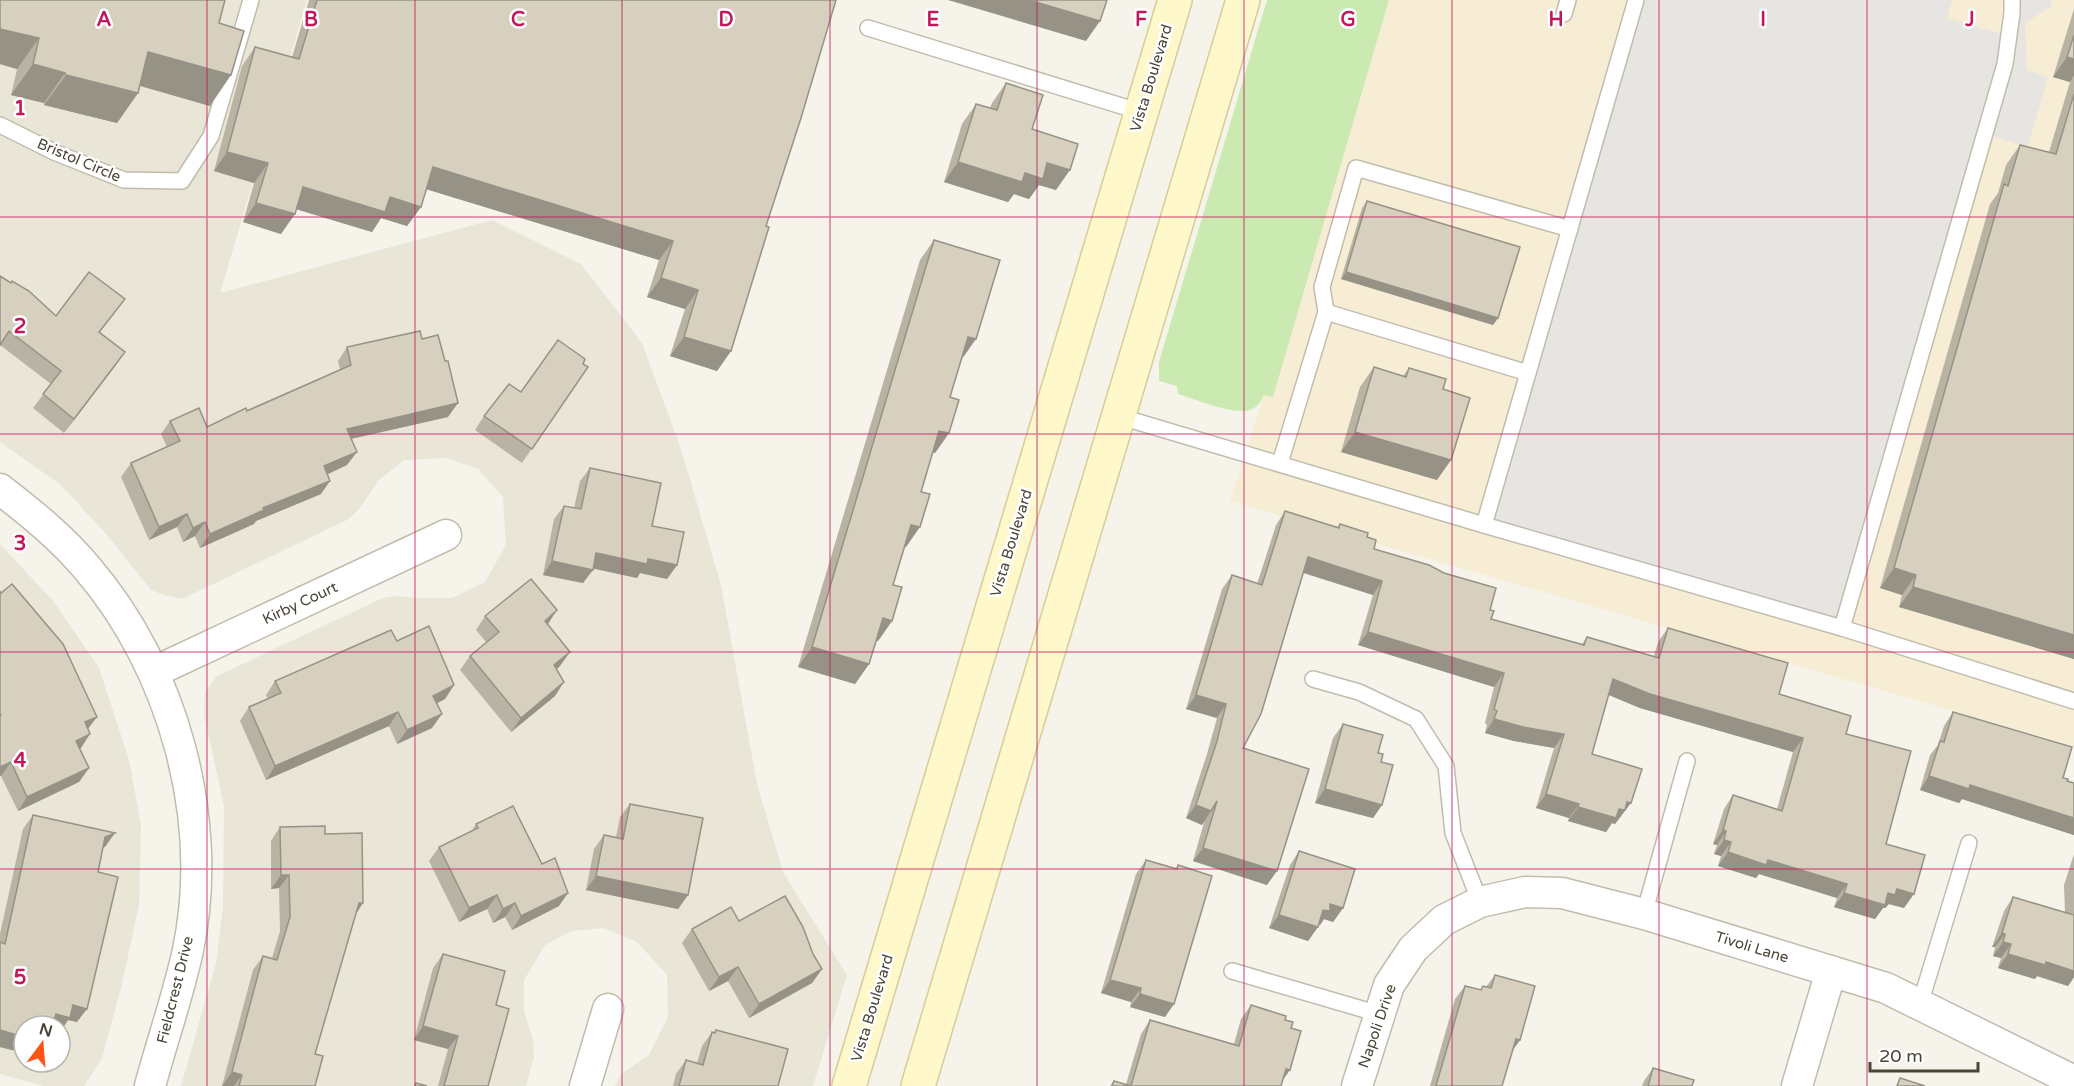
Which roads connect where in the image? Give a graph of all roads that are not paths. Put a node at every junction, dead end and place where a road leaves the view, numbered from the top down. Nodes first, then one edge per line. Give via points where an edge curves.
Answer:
1 (251, 0) edge
2 (1174, 0) edge
3 (1242, 0) edge
4 (1636, 0) edge
5 (2012, 0) edge
6 (868, 28) dead end
7 (1141, 112) junction
8 (0, 125) edge
9 (1570, 229) junction
10 (1326, 312) junction
11 (1528, 373) junction
12 (1118, 416) junction
13 (1280, 463) junction
14 (0, 489) edge
15 (1484, 525) junction
16 (446, 535) dead end
17 (1842, 628) junction
18 (154, 672) junction
19 (1313, 679) dead end
20 (2074, 701) edge
21 (1687, 761) dead end
22 (1969, 843) dead end
23 (1480, 902) junction
24 (1644, 914) junction
25 (1422, 940) joint
26 (1232, 971) dead end
27 (1831, 971) junction
28 (1920, 1004) junction
29 (608, 1009) dead end
30 (1378, 1014) junction
31 (2074, 1081) edge
32 (150, 1086) edge
33 (585, 1086) edge
34 (849, 1086) edge
35 (918, 1086) edge
36 (1357, 1086) edge
37 (1797, 1086) edge

1 - 8 lane, Bristol Circle via 211,136 182,181 124,180
2 - 7 main road, Vista Boulevard
3 - 12 main road
4 - 9 lane
5 - 17 lane via 2006,64
6 - 7 lane
7 - 34 main road, Vista Boulevard
9 - 10 lane via 1356,168 1322,287
9 - 11 lane
10 - 11 lane
10 - 13 lane
11 - 15 lane
12 - 13 lane
12 - 35 main road
13 - 15 lane
14 - 18 street, Fieldcrest Drive via 44,524 88,568 124,617
15 - 17 lane
16 - 18 street, Kirby Court
17 - 20 lane
18 - 32 street, Fieldcrest Drive via 183,755 195,826 195,887 188,950
19 - 23 lane via 1359,692 1416,719 1446,766 1453,833
21 - 24 lane
22 - 28 lane
23 - 24 street, Tivoli Lane via 1525,892 1562,893
23 - 25 street, Tivoli Lane via 1444,920
24 - 27 street, Tivoli Lane
25 - 30 street, Napoli Drive via 1389,985
26 - 30 lane
27 - 28 street, Tivoli Lane via 1886,988
27 - 37 street
28 - 31 street, Tivoli Lane
29 - 33 street
30 - 36 street, Napoli Drive

